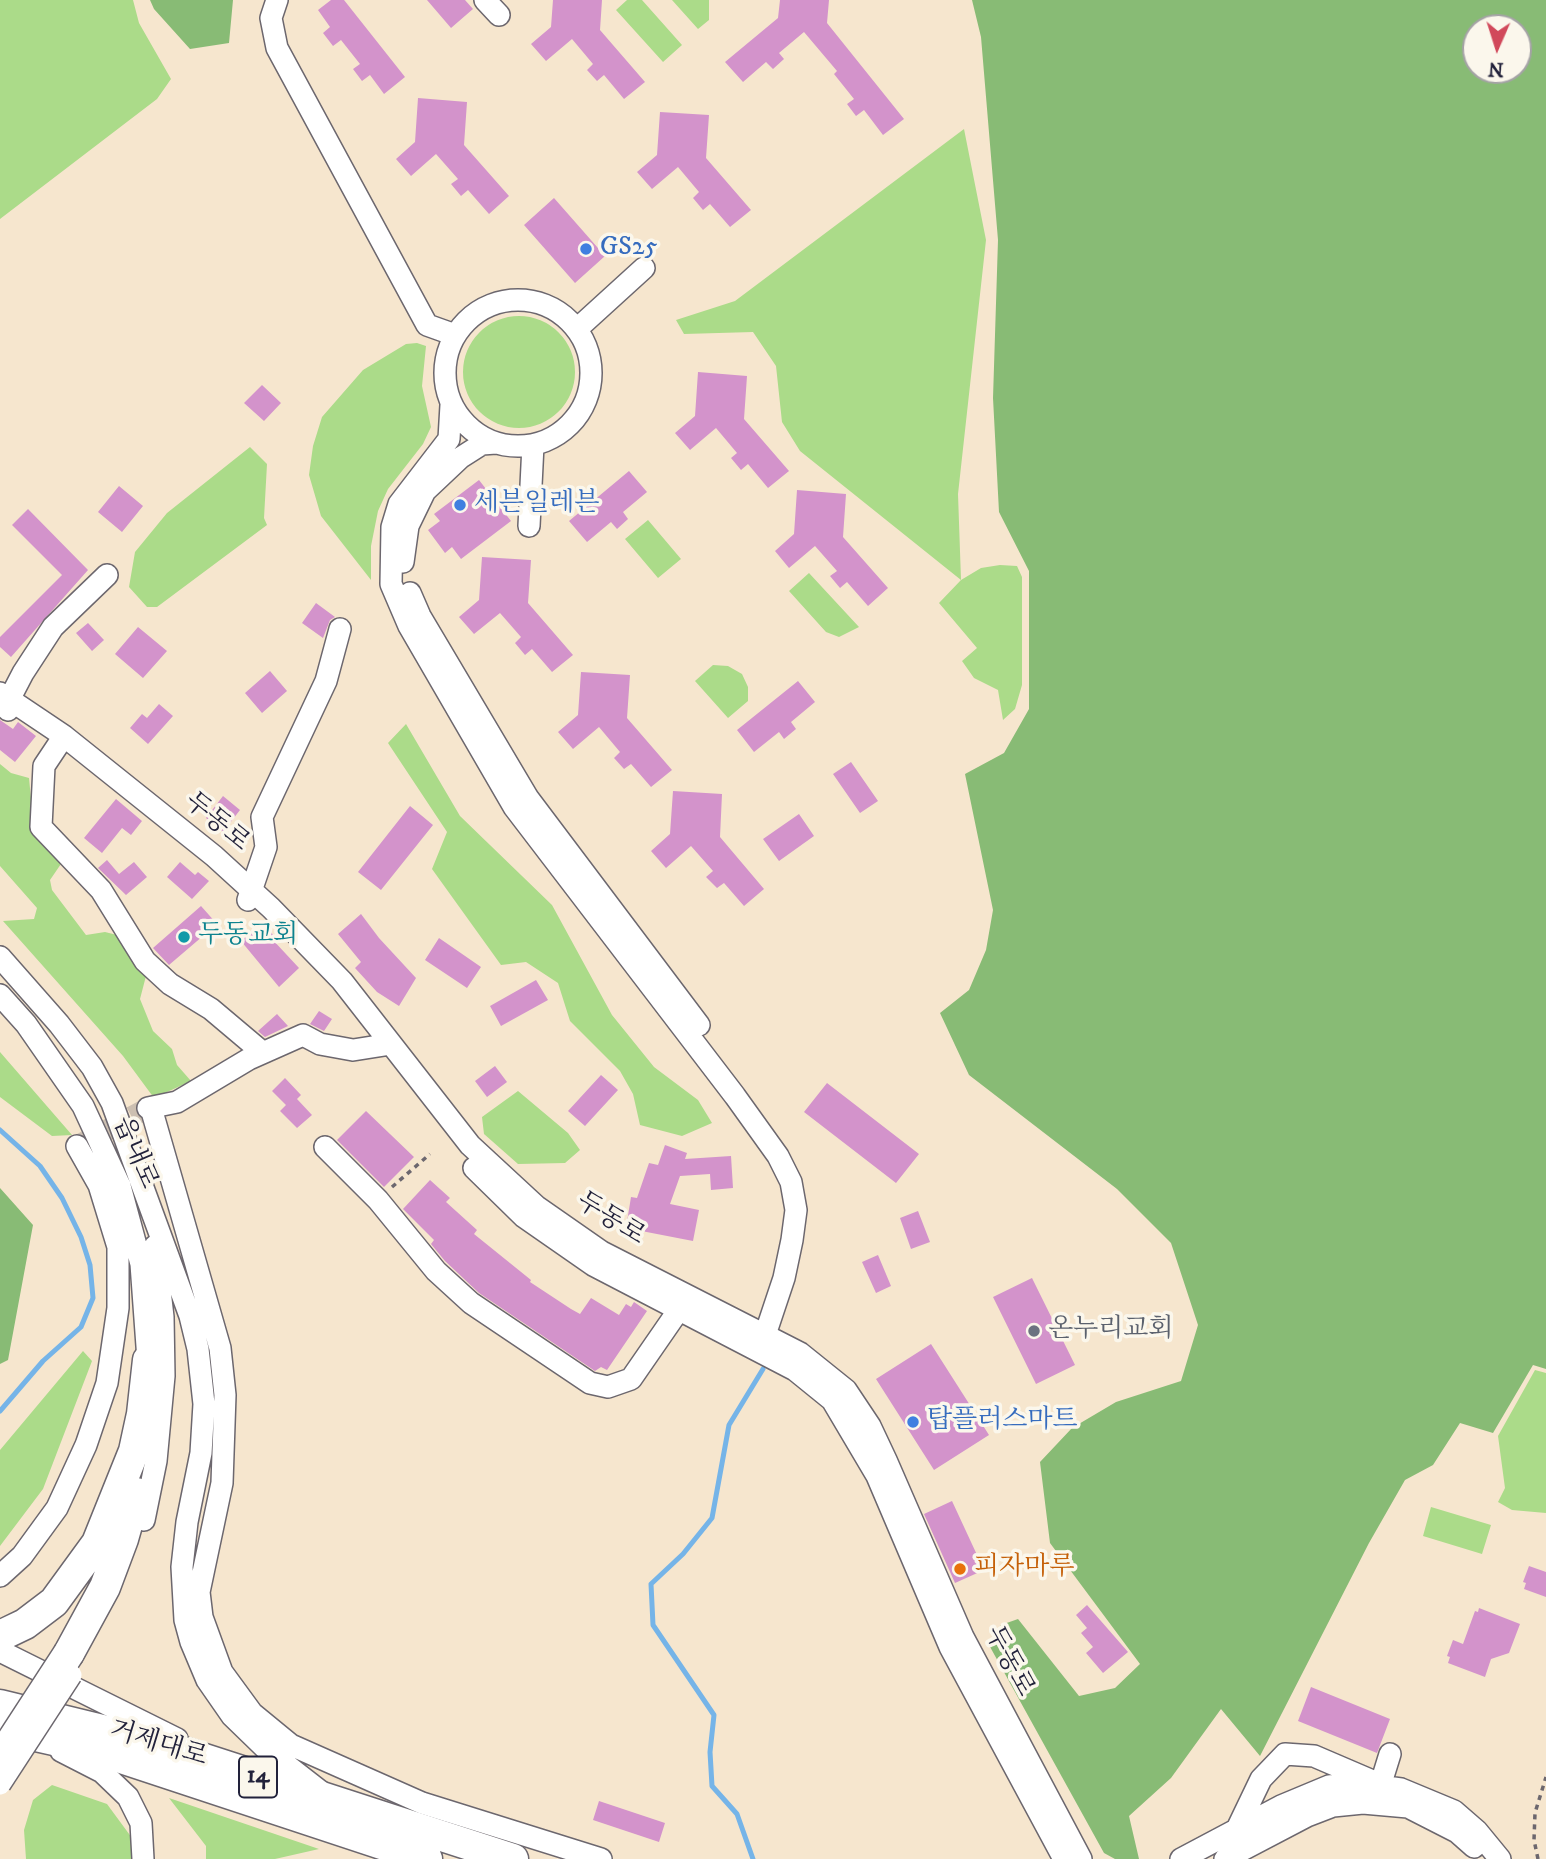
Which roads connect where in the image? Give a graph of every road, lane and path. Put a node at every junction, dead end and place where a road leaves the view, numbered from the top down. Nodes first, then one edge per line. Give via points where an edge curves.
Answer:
1 (277, 0) edge
2 (645, 268) dead end
3 (578, 329) junction
4 (455, 335) junction
5 (451, 405) junction
6 (496, 443) junction
7 (533, 445) junction
8 (529, 526) dead end
9 (107, 575) dead end
10 (340, 629) dead end
11 (4, 702) edge
12 (61, 740) junction
13 (250, 896) junction
14 (0, 957) edge
15 (0, 995) edge
16 (384, 1045) junction
17 (262, 1052) junction
18 (77, 1146) dead end
19 (325, 1147) dead end
20 (430, 1154) dead end
21 (378, 1200) junction
22 (147, 1203) junction
23 (683, 1303) junction
24 (769, 1346) junction
25 (148, 1360) junction
26 (0, 1576) edge
27 (13, 1630) edge
28 (0, 1651) edge
29 (75, 1656) junction
30 (2, 1721) edge
31 (1390, 1754) dead end
32 (0, 1759) edge
33 (238, 1770) junction
34 (1546, 1777) edge
35 (0, 1784) edge
36 (1378, 1793) junction
37 (332, 1800) junction
38 (1237, 1829) junction
39 (143, 1859) edge
40 (427, 1859) edge
41 (513, 1859) edge
42 (601, 1859) edge
43 (1064, 1859) edge
44 (1081, 1859) edge
45 (1181, 1859) edge
46 (1225, 1859) edge
47 (1486, 1859) edge
48 (1500, 1859) edge
49 (1538, 1859) edge

1 - 4 street via 271,18 278,48 428,325
2 - 3 street
3 - 4 street via 560,313 538,303 515,300 491,304
3 - 7 street via 589,351 592,375 587,399 566,429
4 - 5 street via 446,357
5 - 6 street via 477,435
5 - 24 street via 449,439 399,504 392,527 391,584 409,626 514,807 735,1096 791,1182 796,1210 792,1240
6 - 7 street
6 - 24 street via 482,444 460,458 415,506 403,559 405,583 528,798 762,1108 797,1163 807,1202 807,1241
7 - 8 street
9 - 11 street via 53,627
10 - 13 street via 326,681 262,817 265,847
11 - 12 street, 두동로
12 - 13 street, 두동로
12 - 17 street via 44,766 41,827 101,890 145,961
13 - 16 street, 두동로
14 - 22 street, 읍내로 via 92,1067 112,1102
15 - 25 street, 읍내로 via 83,1106 120,1186 141,1264
16 - 17 street via 353,1050 320,1044 303,1034
16 - 23 street, 두동로 via 458,1151 524,1217 593,1265
17 - 42 street via 177,1101 150,1108 220,1348 225,1395 222,1483 200,1592 202,1617 222,1672 252,1713 291,1745 422,1803
18 - 26 street via 99,1185 118,1247 118,1308 107,1383 86,1445 57,1508 22,1556
19 - 21 street
20 - 21 path
21 - 23 street via 436,1271 471,1303 590,1383 608,1387 631,1379
22 - 29 street via 158,1266 164,1349 156,1461 135,1546 112,1601
22 - 37 street via 190,1316 202,1377 201,1453 182,1567 191,1642 207,1680 232,1716
23 - 24 street, 두동로
24 - 43 street, 두동로 via 822,1390 853,1431 950,1647
24 - 44 street, 두동로 via 800,1353 828,1373 846,1390 870,1426 963,1637
25 - 27 highway via 137,1440 103,1532 62,1592
25 - 29 highway via 143,1451 130,1514
28 - 33 street
29 - 32 highway, bridge
29 - 35 street, bridge
30 - 33 highway, 거제대로 / 14 via 102,1728
30 - 39 street via 84,1760 117,1784 137,1813
30 - 40 highway, 거제대로 / 14
31 - 36 street
33 - 37 highway, 거제대로 / 14
34 - 49 path via 1535,1813
36 - 38 street via 1357,1783 1329,1786
36 - 38 street via 1329,1761 1285,1754 1261,1779
36 - 46 street via 1307,1816
36 - 47 street via 1457,1832
36 - 48 street via 1422,1797 1454,1811
37 - 41 highway, 거제대로 / 14
38 - 45 street

